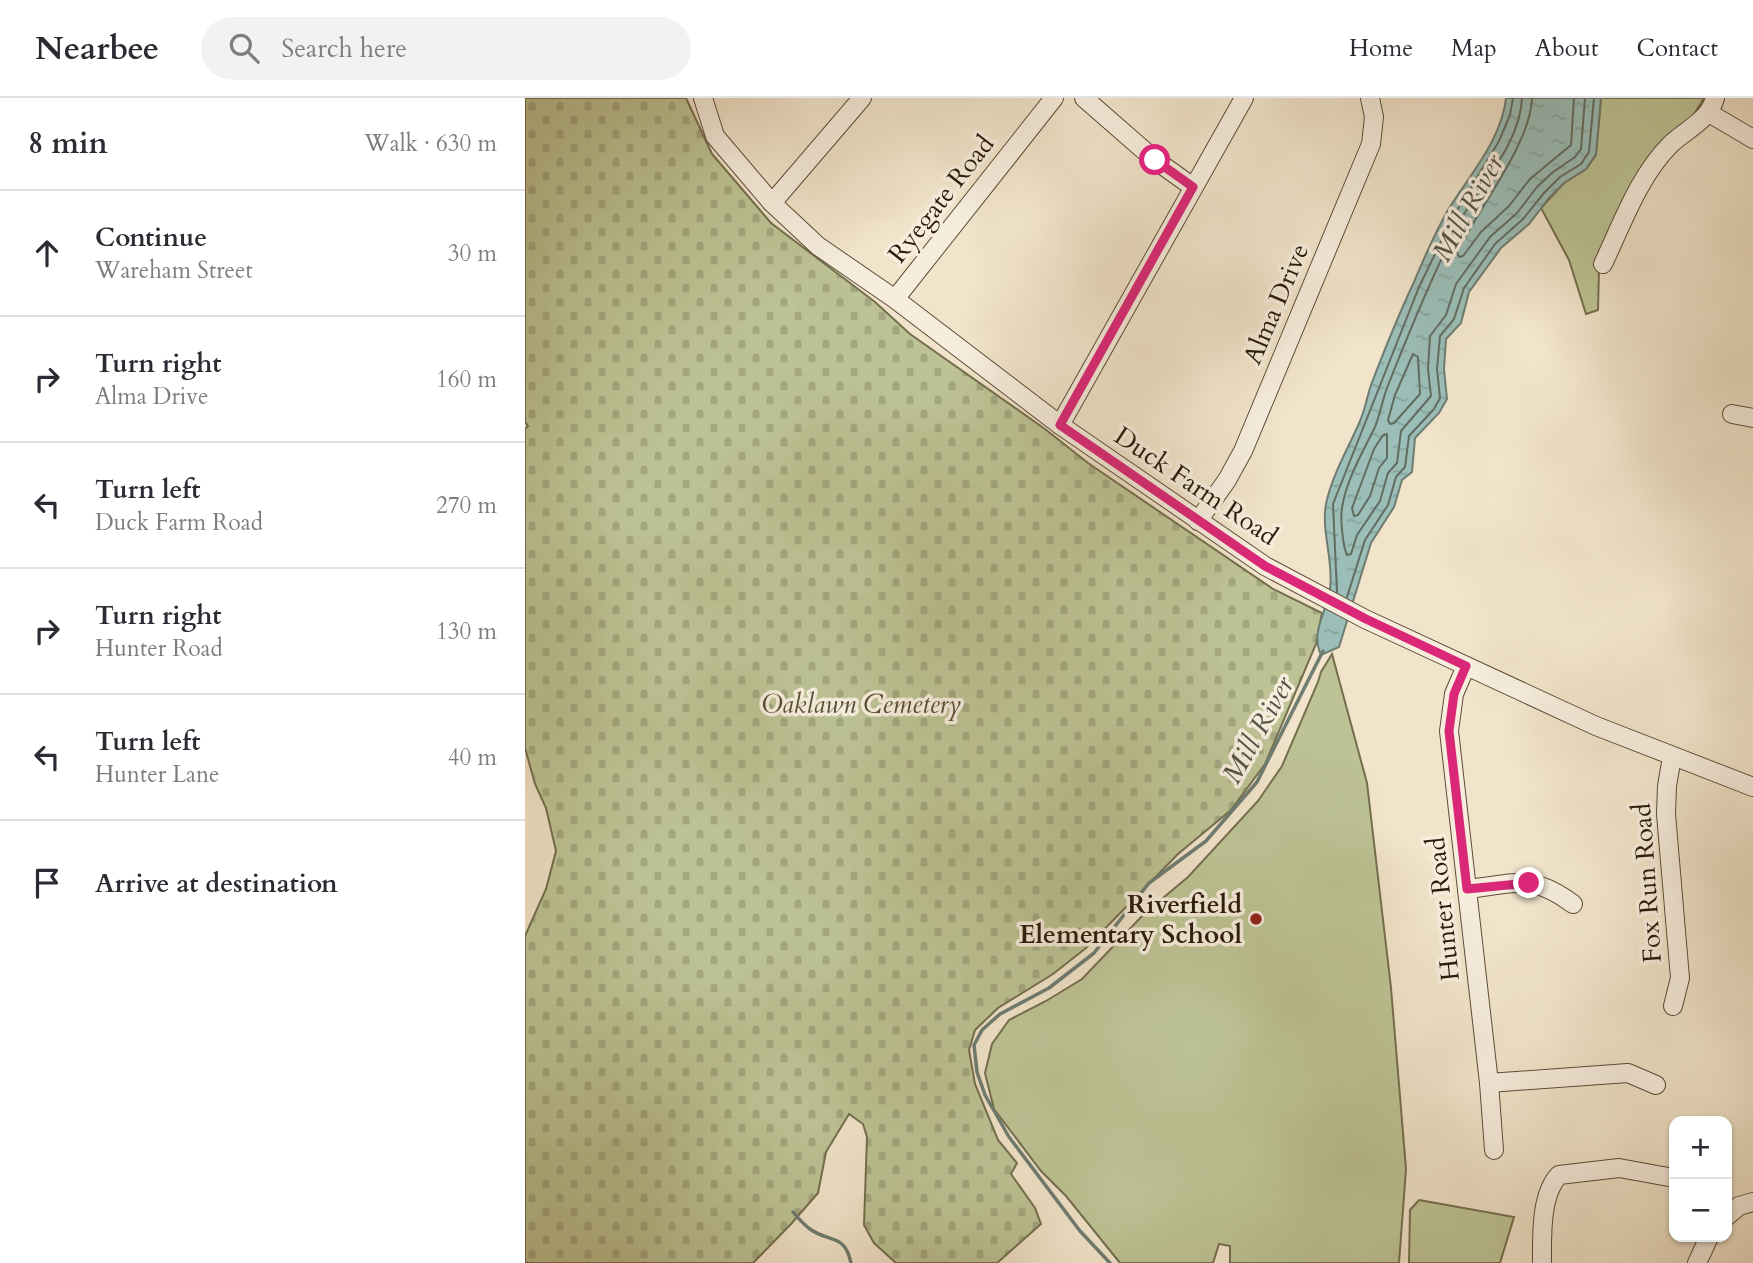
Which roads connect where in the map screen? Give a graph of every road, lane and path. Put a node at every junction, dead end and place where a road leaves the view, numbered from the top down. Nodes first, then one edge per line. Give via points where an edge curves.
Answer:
1 (703, 98) edge
2 (862, 98) edge
3 (1054, 98) edge
4 (1084, 98) edge
5 (1244, 98) edge
6 (1370, 98) edge
7 (1712, 106) edge
8 (1753, 139) edge
9 (1193, 187) junction
10 (772, 204) junction
11 (1603, 264) dead end
12 (895, 299) junction
13 (1732, 414) dead end
14 (1753, 418) edge
15 (1060, 425) junction
16 (1198, 521) junction
17 (1466, 666) junction
18 (1672, 757) junction
19 (1753, 787) edge
20 (1467, 889) junction
21 (1573, 904) dead end
22 (1674, 1006) dead end
23 (1489, 1083) junction
24 (1656, 1085) dead end
25 (1494, 1150) dead end
26 (1669, 1177) edge
27 (1753, 1202) edge
28 (1732, 1212) edge
29 (1707, 1242) edge
30 (1542, 1263) edge
31 (1697, 1263) edge

1 - 10 street, Duck Farm Road via 715,136
2 - 10 street
3 - 12 street, Ryegate Road
4 - 9 street
5 - 9 street
6 - 16 street, Alma Drive via 1374,117 1371,144 1243,451
7 - 8 street
7 - 11 street via 1647,174
9 - 15 street
10 - 12 street, Duck Farm Road via 818,246
12 - 15 street, Duck Farm Road
13 - 14 street
15 - 16 street, Duck Farm Road
16 - 17 street, Duck Farm Road via 1311,591
17 - 18 street, Duck Farm Road
17 - 20 street, Hunter Road via 1454,694 1449,731
18 - 19 street, Duck Farm Road
18 - 22 street, Fox Run Road via 1666,814 1680,978
20 - 21 street via 1529,883 1553,890
20 - 23 street, Hunter Road
23 - 24 street via 1628,1073
23 - 25 street, Hunter Road
26 - 30 street via 1619,1168 1559,1175 1542,1221
27 - 28 street
29 - 31 street

